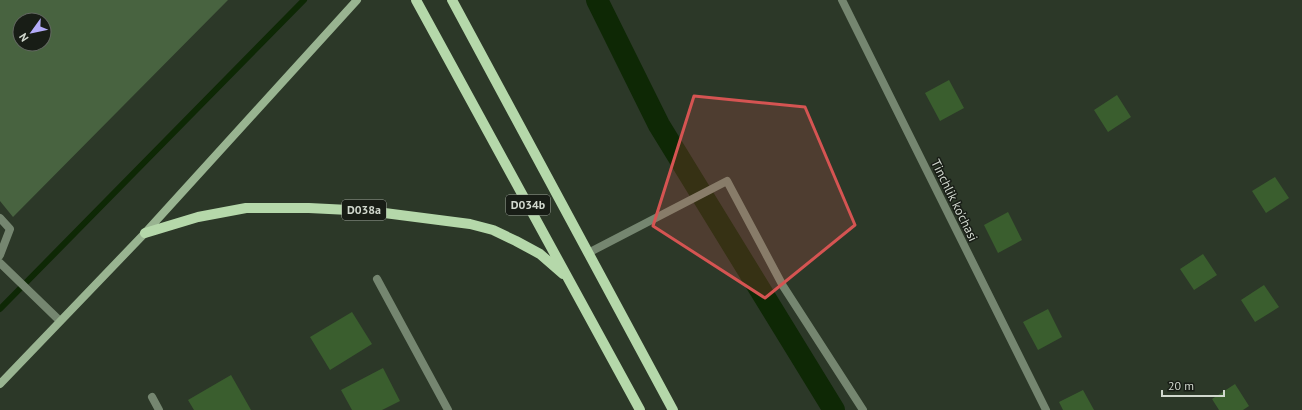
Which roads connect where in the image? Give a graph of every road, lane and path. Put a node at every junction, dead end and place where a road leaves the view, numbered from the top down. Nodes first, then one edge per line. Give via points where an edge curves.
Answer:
1 (357, 0) edge
2 (416, 0) edge
3 (452, 0) edge
4 (842, 0) edge
5 (0, 218) edge
6 (145, 232) junction
7 (588, 254) junction
8 (0, 255) edge
9 (0, 263) edge
10 (569, 278) junction
11 (377, 279) dead end
12 (60, 321) junction
13 (0, 384) edge
14 (152, 397) dead end
15 (159, 410) edge
16 (448, 410) edge
17 (640, 410) edge
18 (673, 410) edge
19 (863, 410) edge
20 (1046, 410) edge

1 - 6 main road
2 - 10 main road, D034b
3 - 7 main road, D034b
4 - 20 street, Tinchlik ko'chasi
5 - 8 street via 10,229
6 - 10 main road, D038a via 198,217 246,208 369,211 470,224 493,230 540,254
6 - 12 main road
7 - 18 main road, D034b
7 - 19 street via 727,181 783,286
9 - 12 street
10 - 17 main road, D034b
11 - 16 street
12 - 13 main road
14 - 15 street

